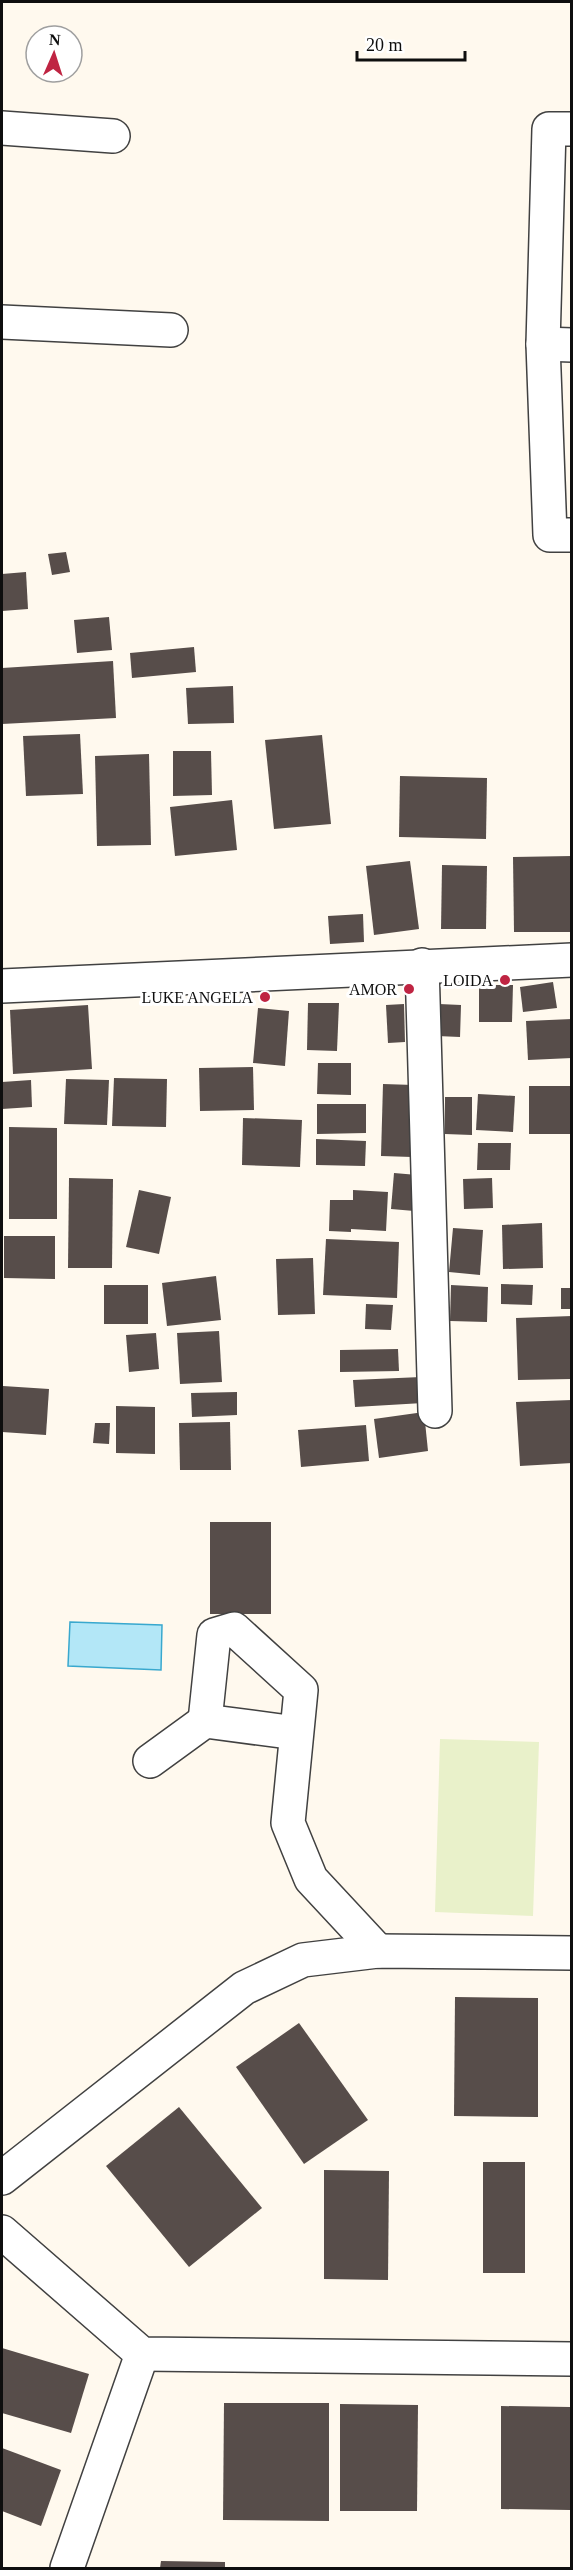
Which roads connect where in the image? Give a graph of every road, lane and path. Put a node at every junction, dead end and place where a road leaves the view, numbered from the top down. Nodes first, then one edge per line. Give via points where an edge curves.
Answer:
1 (2, 128) edge
2 (572, 129) edge
3 (113, 136) dead end
4 (2, 322) edge
5 (171, 330) dead end
6 (557, 345) edge
7 (572, 535) edge
8 (572, 960) edge
9 (422, 965) junction
10 (2, 986) edge
11 (435, 1411) dead end
12 (205, 1721) junction
13 (296, 1733) junction
14 (150, 1761) dead end
15 (378, 1951) junction
16 (572, 1953) edge
17 (2, 2178) edge
18 (2, 2232) edge
19 (142, 2354) junction
20 (572, 2359) edge
21 (67, 2568) edge

1 - 3 street
2 - 6 street via 549,129
4 - 5 street
6 - 7 street via 550,535
8 - 9 street
9 - 10 street
9 - 11 street
12 - 13 street
12 - 13 street via 214,1635 234,1629 301,1690
12 - 14 street
13 - 15 street via 288,1823 311,1879
15 - 16 street
15 - 17 street via 303,1960 244,1988
18 - 19 street
19 - 20 street
19 - 21 street

